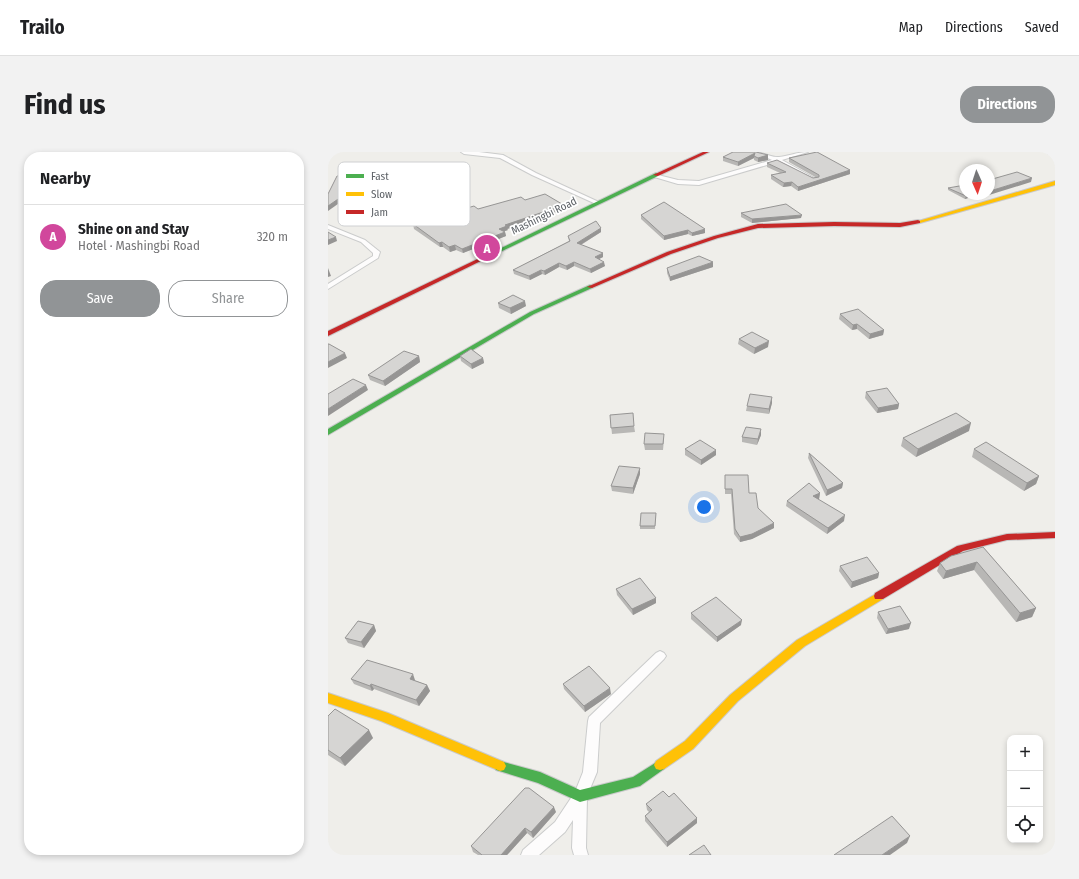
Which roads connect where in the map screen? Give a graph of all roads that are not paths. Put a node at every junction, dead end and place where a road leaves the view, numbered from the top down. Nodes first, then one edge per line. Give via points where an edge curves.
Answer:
1 (464, 152) edge
2 (707, 152) edge
3 (757, 152) edge
4 (805, 152) edge
5 (778, 160) junction
6 (654, 176) junction
7 (815, 180) edge
8 (1055, 183) edge
9 (598, 203) junction
10 (328, 227) edge
11 (328, 287) edge
12 (328, 334) edge
13 (328, 432) edge
14 (1055, 535) edge
15 (660, 656) dead end
16 (328, 698) edge
17 (580, 796) junction
18 (528, 855) edge
19 (581, 855) edge

1 - 9 street via 501,156
2 - 6 street, Mashingbi Road
3 - 5 street
4 - 5 street
5 - 6 street via 699,183 678,182
5 - 7 street
6 - 9 street, Mashingbi Road
8 - 13 street via 915,223 758,226 669,253 532,313
9 - 12 street, Mashingbi Road
10 - 11 street via 363,241 377,252 376,258
14 - 17 street via 1007,537 960,548 801,642 734,698 689,744 636,782
15 - 17 street via 594,722 590,772
16 - 17 street via 384,717
17 - 18 street via 560,827
17 - 19 street

